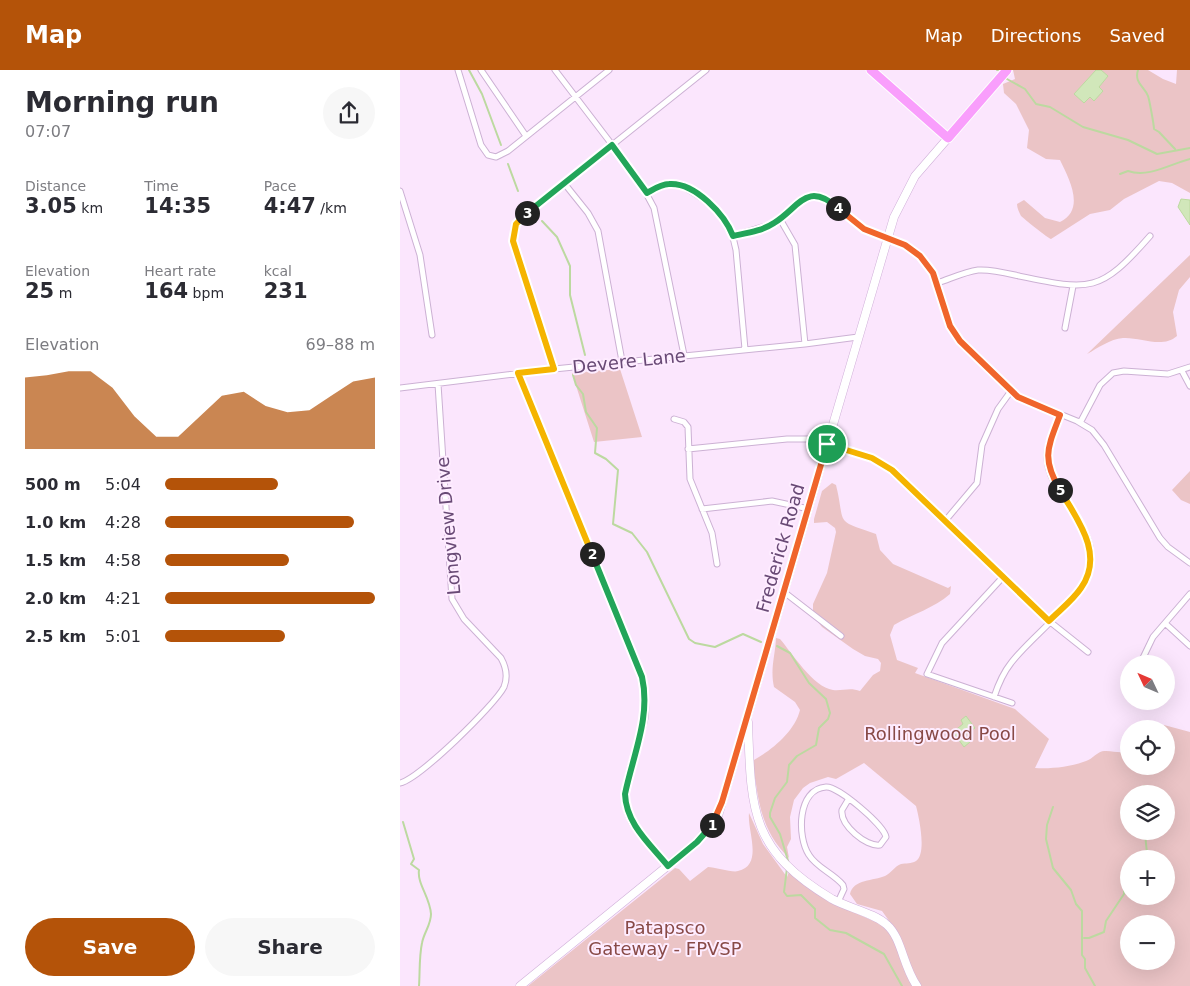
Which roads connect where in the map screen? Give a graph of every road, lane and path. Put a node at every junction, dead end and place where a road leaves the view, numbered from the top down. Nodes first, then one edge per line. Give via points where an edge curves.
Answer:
1 (458, 70) edge
2 (481, 70) edge
3 (555, 70) edge
4 (609, 70) edge
5 (706, 70) edge
6 (872, 70) edge
7 (1007, 70) edge
8 (574, 98) junction
9 (526, 136) junction
10 (948, 138) junction
11 (612, 145) junction
12 (564, 183) junction
13 (400, 191) edge
14 (647, 193) junction
15 (780, 219) junction
16 (733, 236) junction
17 (1150, 236) dead end
18 (887, 238) junction
19 (937, 283) junction
20 (1073, 286) junction
21 (1065, 328) dead end
22 (432, 335) dead end
23 (858, 337) junction
24 (805, 344) junction
25 (744, 349) junction
26 (684, 355) junction
27 (622, 361) junction
28 (1190, 367) edge
29 (554, 369) junction
30 (1182, 371) junction
31 (518, 373) junction
32 (438, 384) junction
33 (1190, 386) edge
34 (400, 388) edge
35 (1011, 391) junction
36 (1060, 415) junction
37 (674, 419) dead end
38 (1080, 423) junction
39 (827, 444) junction
40 (688, 449) junction
41 (808, 508) junction
42 (702, 509) junction
43 (945, 521) junction
44 (1190, 563) edge
45 (717, 564) dead end
46 (1004, 577) junction
47 (784, 592) junction
48 (1190, 594) edge
49 (1049, 621) junction
50 (1166, 624) junction
51 (841, 636) dead end
52 (1190, 646) edge
53 (1088, 652) dead end
54 (1144, 655) edge
55 (994, 697) junction
56 (1012, 703) dead end
57 (748, 715) junction
58 (400, 783) edge
59 (848, 800) junction
60 (668, 866) junction
61 (838, 902) junction
62 (520, 986) edge
63 (917, 986) edge

1 - 9 street via 481,145 492,157 502,155
2 - 9 street
3 - 8 street
4 - 8 street
5 - 11 street
6 - 10 main road
7 - 10 main road, Frederick Road
8 - 9 street
8 - 11 street
10 - 18 main road, Frederick Road via 908,187
11 - 12 street
11 - 14 street
12 - 27 street via 588,213 598,232
12 - 29 street via 520,219 513,234
13 - 22 street via 425,277
14 - 16 street via 668,184 683,187 717,210
14 - 26 street via 658,221
15 - 16 street via 764,228
15 - 18 street via 801,200 818,196 831,202 864,229
15 - 24 street via 795,245
16 - 25 street
17 - 20 street via 1111,276 1092,284
18 - 19 street via 920,256
18 - 23 main road, Frederick Road
19 - 20 street via 984,270
19 - 35 street via 954,333
20 - 21 street
23 - 24 street, Devere Lane
23 - 39 main road, Frederick Road
24 - 25 street, Devere Lane
25 - 26 street, Devere Lane
26 - 27 street, Devere Lane
27 - 29 street, Devere Lane
28 - 30 street
29 - 31 street, Devere Lane
30 - 33 street
30 - 38 street via 1113,374 1100,385
31 - 32 street, Devere Lane
31 - 60 street via 642,677 645,719 628,781 626,805 635,826
32 - 34 street, Devere Lane
32 - 58 street, Longview Drive via 452,599 464,619 501,658 506,679 495,699 432,763 413,778
35 - 36 street
35 - 43 street via 985,437 977,483
36 - 38 street
36 - 49 street via 1048,449 1048,464 1052,477 1088,538 1091,563 1082,587
37 - 40 street via 688,427
38 - 44 street via 1092,430 1104,445 1160,538
39 - 40 street via 797,438
39 - 41 main road, Frederick Road
39 - 43 street via 885,465
40 - 42 street via 690,478
41 - 42 street via 772,501
41 - 47 main road, Frederick Road
42 - 45 street via 712,533
43 - 46 street
46 - 49 street
46 - 55 street via 942,643 927,674
47 - 51 street
47 - 57 main road, Frederick Road
48 - 50 street
49 - 53 street
49 - 55 street via 1010,663
50 - 52 street
50 - 54 street via 1153,637
55 - 56 street
57 - 60 main road, Frederick Road via 718,816 707,832
57 - 61 main road via 749,766 756,812 771,848 787,868
59 - 59 street via 883,828 886,837 880,845 867,842 848,826 841,813
59 - 61 street via 830,787 819,788 806,802 801,825 802,842 811,858 843,885
60 - 62 main road, Frederick Road
61 - 63 main road via 887,924

